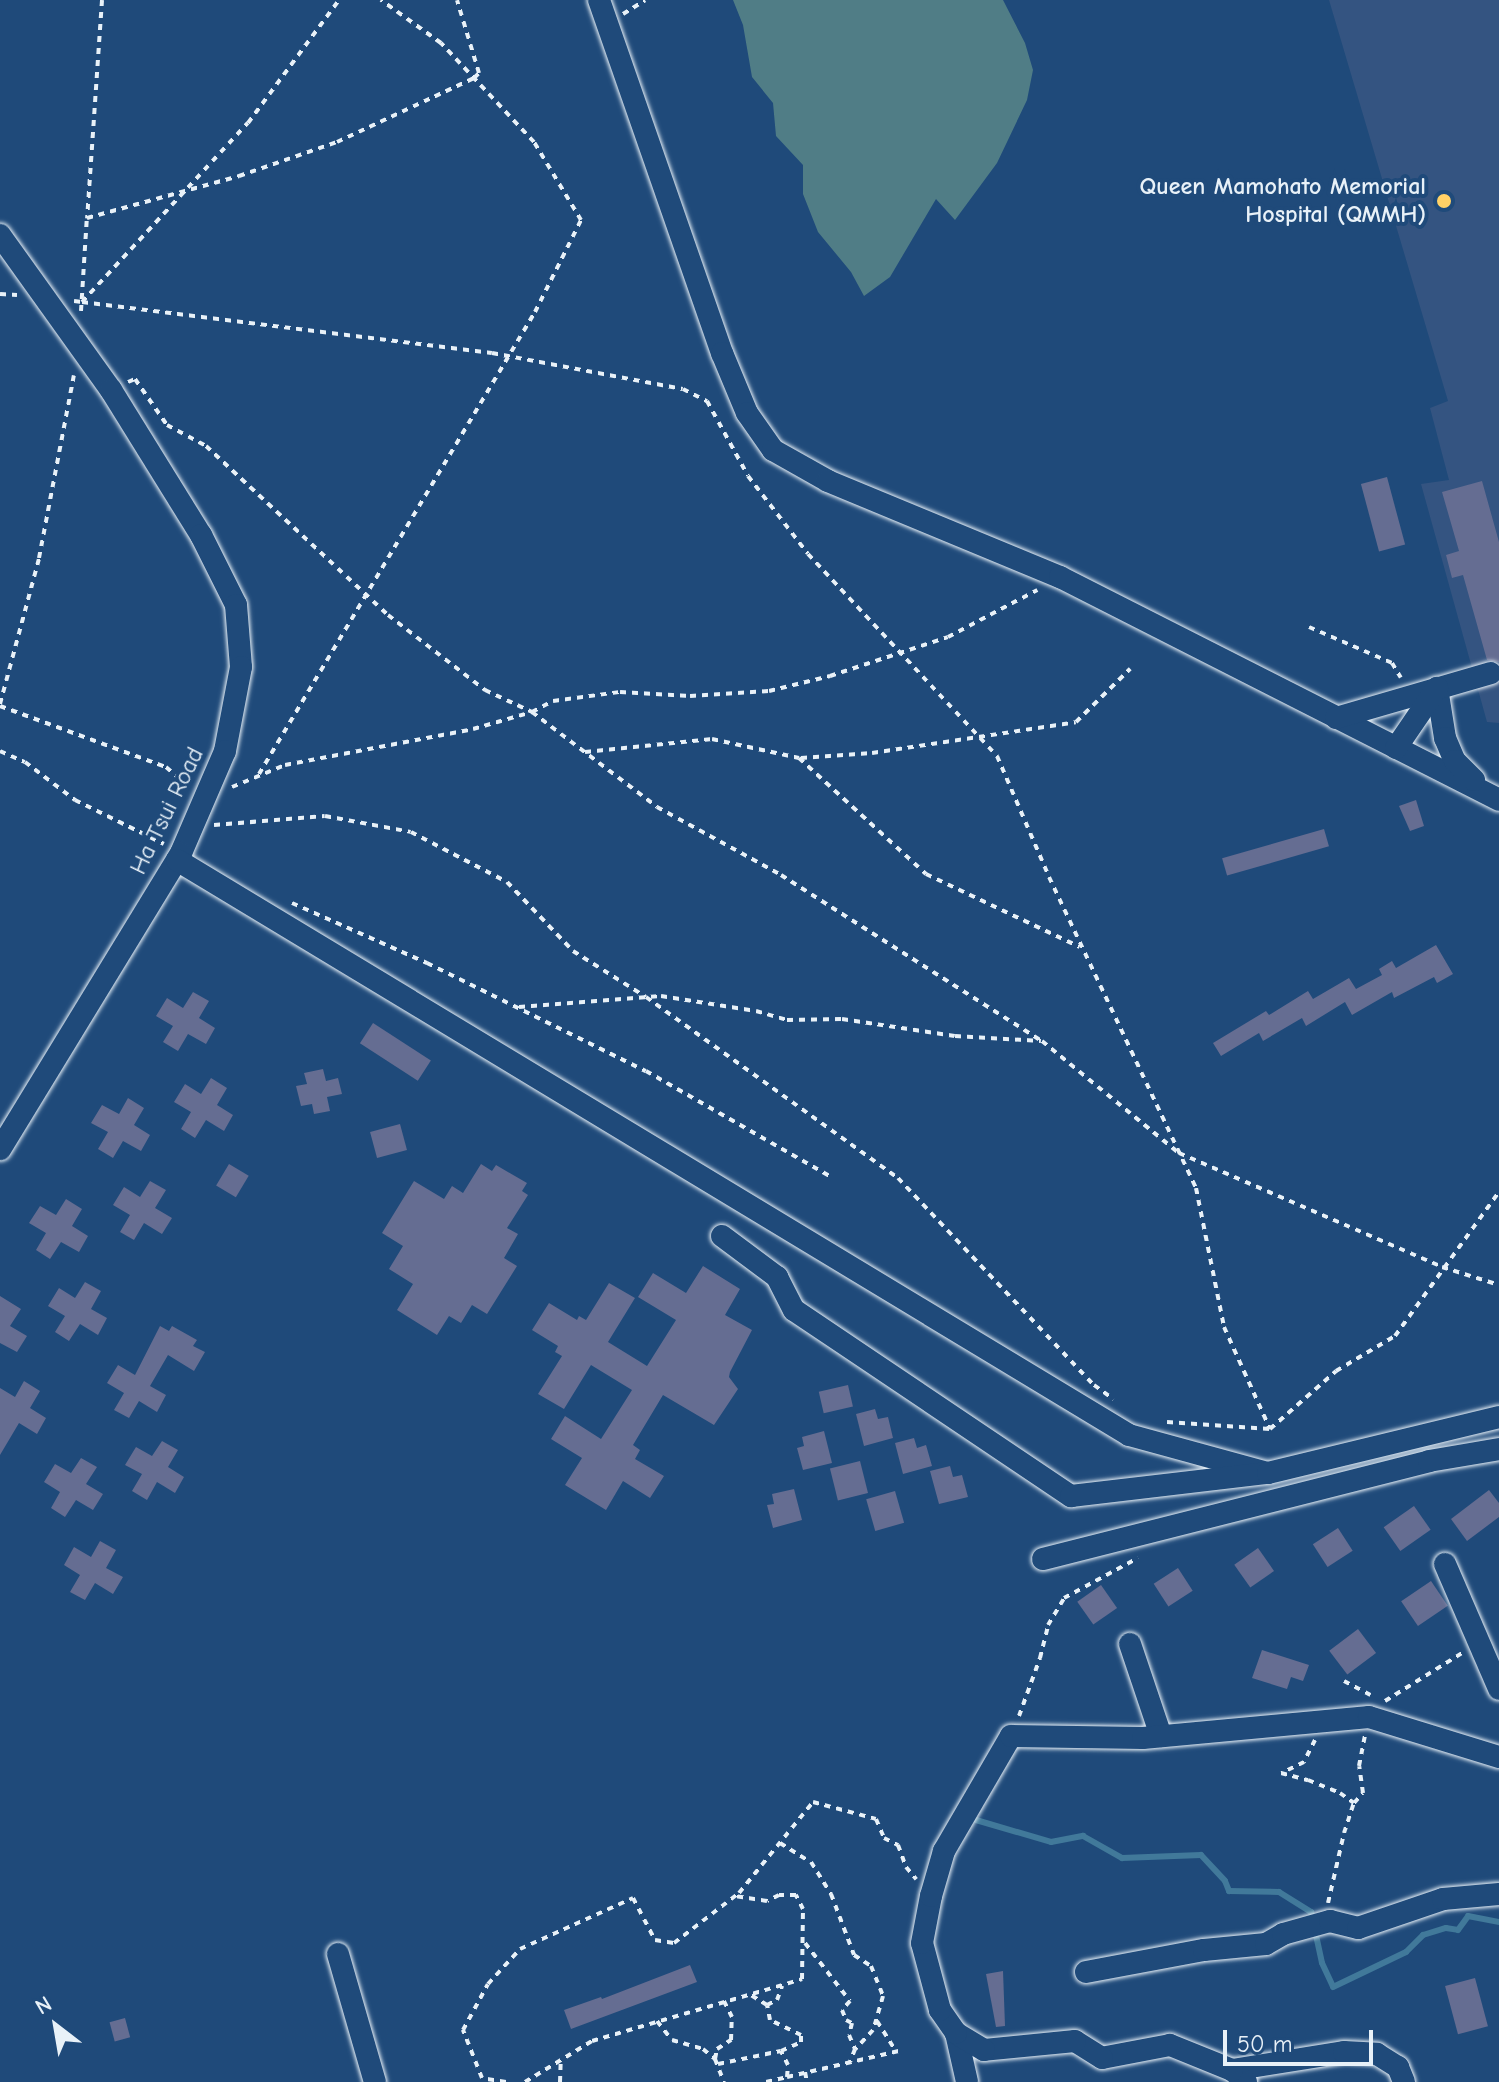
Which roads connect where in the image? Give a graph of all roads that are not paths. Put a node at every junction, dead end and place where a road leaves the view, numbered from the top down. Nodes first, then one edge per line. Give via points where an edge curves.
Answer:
1 (599, 0) edge
2 (0, 235) edge
3 (1491, 673) dead end
4 (1437, 688) junction
5 (1336, 718) junction
6 (1396, 748) junction
7 (1496, 799) edge
8 (179, 857) junction
9 (0, 1149) edge
10 (722, 1236) dead end
11 (1499, 1417) edge
12 (1499, 1449) edge
13 (1268, 1473) junction
14 (1043, 1559) dead end
15 (1445, 1564) dead end
16 (1130, 1644) dead end
17 (1499, 1689) edge
18 (1161, 1736) junction
19 (1499, 1757) edge
20 (1499, 1894) edge
21 (338, 1954) dead end
22 (1086, 1972) dead end
23 (956, 2033) junction
24 (1239, 2076) edge
25 (375, 2082) edge
26 (967, 2082) edge
27 (1404, 2082) edge

1 - 5 street via 722,353 747,413 773,450 828,481 1060,577
2 - 8 street, Ha Tsui Road via 111,390 201,535 236,605 241,667 225,751
3 - 4 street
4 - 5 street
4 - 6 street
4 - 7 street via 1445,738 1455,761
5 - 6 street
6 - 7 street
8 - 9 street, Ha Tsui Road
8 - 13 street via 1129,1435
10 - 13 street via 777,1277 794,1310 1071,1496
11 - 13 street
12 - 14 street via 1429,1461
15 - 17 street
16 - 18 street
18 - 19 street via 1376,1710
18 - 23 street via 1011,1736 944,1851 922,1943 940,2010
20 - 22 street via 1443,1899 1358,1928 1330,1921 1266,1944
21 - 25 street
23 - 24 street via 984,2050 1075,2041 1102,2058 1170,2045
23 - 26 street
24 - 27 street via 1344,2052 1377,2054 1398,2067

